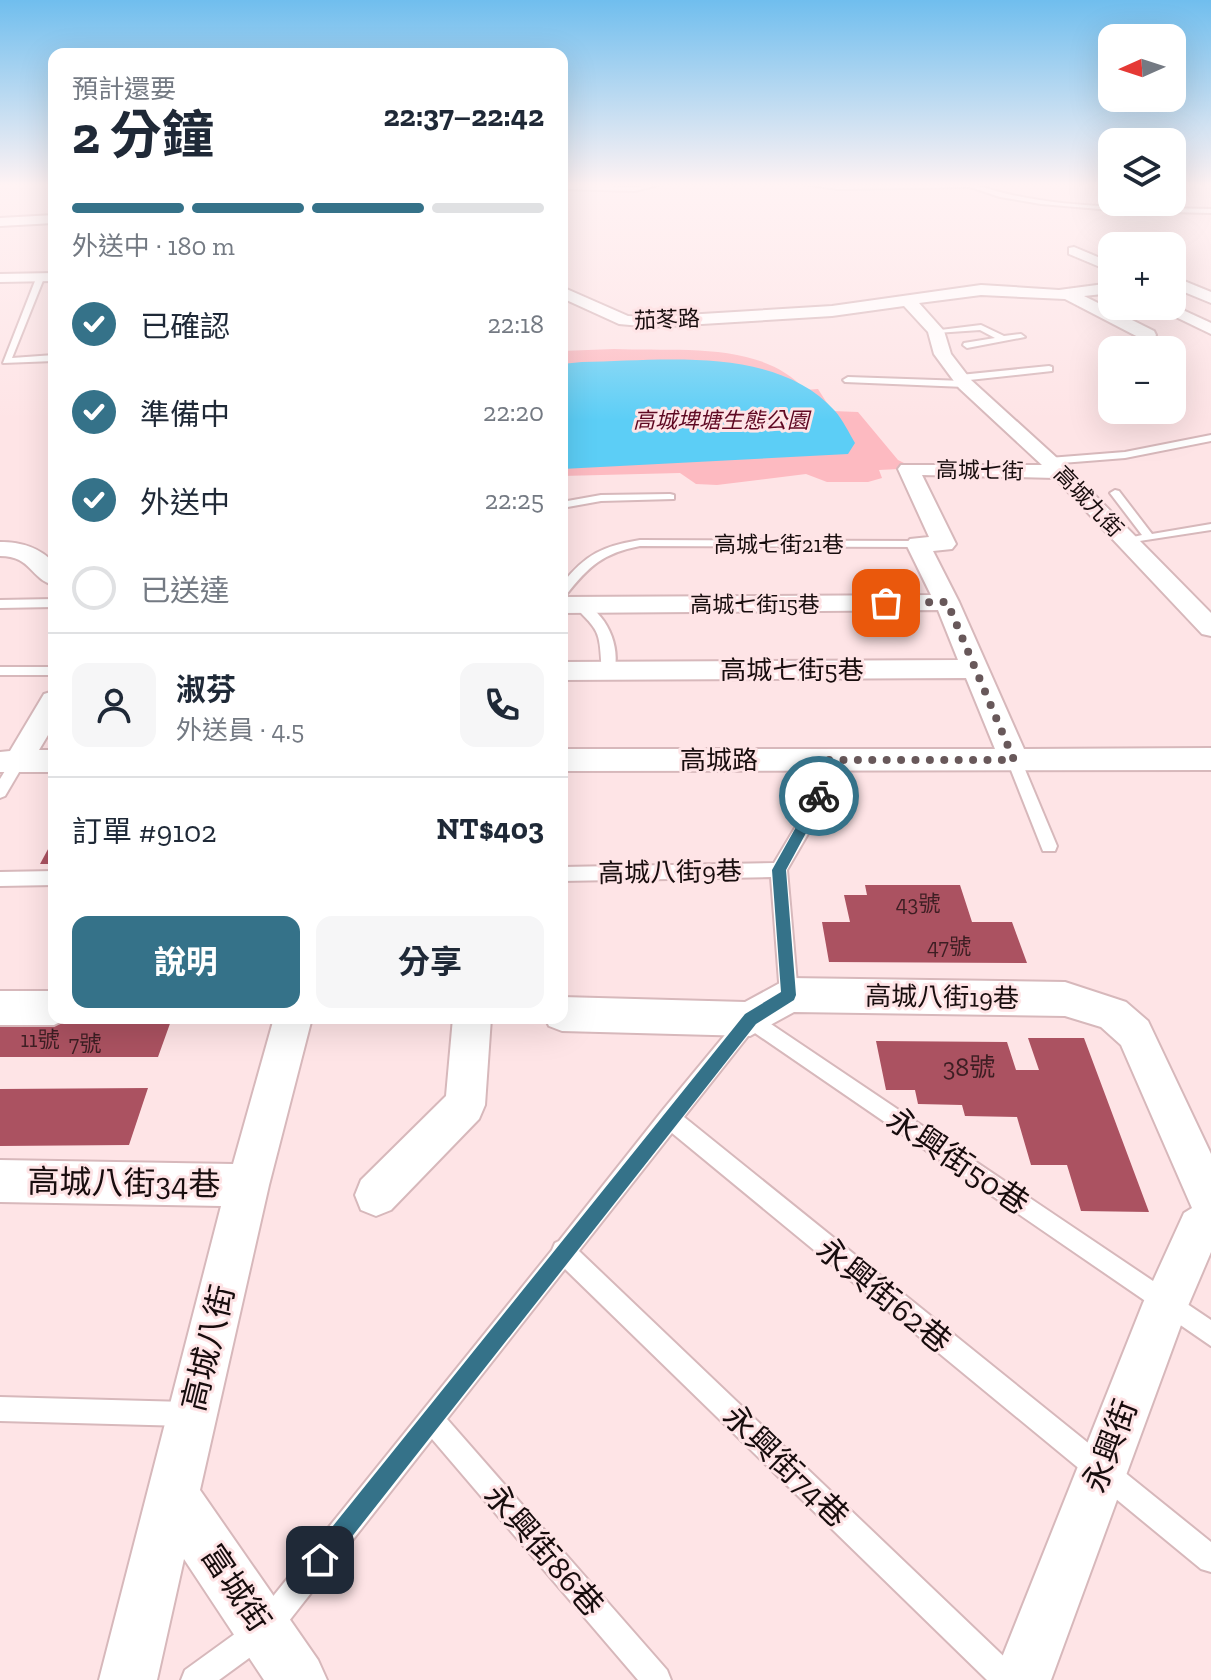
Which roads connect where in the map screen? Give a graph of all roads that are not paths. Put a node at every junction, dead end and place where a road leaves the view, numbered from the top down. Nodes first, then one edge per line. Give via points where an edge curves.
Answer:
1 (1194, 274) dead end
2 (1186, 276) edge
3 (0, 278) edge
4 (47, 278) edge
5 (1186, 286) edge
6 (1098, 290) edge
7 (1068, 294) junction
8 (568, 295) edge
9 (1211, 298) edge
10 (908, 301) junction
11 (1186, 318) edge
12 (1211, 329) edge
13 (936, 331) junction
14 (1148, 335) dead end
15 (1021, 337) dead end
16 (1003, 339) junction
17 (967, 345) dead end
18 (48, 358) edge
19 (1049, 369) dead end
20 (848, 380) dead end
21 (963, 381) junction
22 (1211, 438) edge
23 (1055, 466) junction
24 (1115, 493) dead end
25 (670, 497) dead end
26 (568, 504) edge
27 (1211, 527) edge
28 (1149, 537) junction
29 (1126, 541) junction
30 (918, 544) junction
31 (0, 549) edge
32 (48, 570) edge
33 (568, 601) edge
34 (947, 602) junction
35 (48, 603) edge
36 (0, 604) edge
37 (1211, 628) edge
38 (976, 669) junction
39 (0, 671) edge
40 (48, 671) edge
41 (568, 671) edge
42 (609, 671) junction
43 (48, 709) edge
44 (1211, 759) edge
45 (568, 760) edge
46 (822, 760) junction
47 (1014, 760) junction
48 (48, 761) edge
49 (9, 762) edge
50 (0, 792) edge
51 (1049, 846) dead end
52 (779, 870) junction
53 (568, 874) edge
54 (48, 878) edge
55 (0, 879) edge
56 (789, 995) junction
57 (0, 1008) edge
58 (48, 1008) edge
59 (568, 1014) edge
60 (750, 1019) junction
61 (291, 1024) edge
62 (472, 1024) edge
63 (669, 1118) junction
64 (0, 1181) edge
65 (248, 1185) junction
66 (376, 1195) dead end
67 (1211, 1202) edge
68 (1211, 1222) edge
69 (563, 1251) junction
70 (1166, 1303) junction
71 (1211, 1334) edge
72 (0, 1409) edge
73 (192, 1414) junction
74 (431, 1419) junction
75 (1100, 1471) junction
76 (174, 1497) junction
77 (1211, 1559) edge
78 (264, 1630) junction
79 (128, 1680) edge
80 (195, 1680) edge
81 (298, 1680) edge
82 (657, 1680) edge
83 (1008, 1680) edge
84 (1022, 1680) edge

1 - 2 street
3 - 4 street
4 - 18 lane via 6,361
5 - 9 street
6 - 7 street, 茄苳路
7 - 10 street, 茄苳路 via 981,290
7 - 14 street
8 - 10 street, 茄苳路 via 625,321 652,322
10 - 13 street, 高城九街
11 - 12 street
13 - 16 lane via 981,327
13 - 21 street, 高城九街 via 943,354
15 - 16 lane
16 - 17 lane
19 - 21 lane
20 - 21 lane
21 - 23 street, 高城九街
22 - 23 lane
23 - 29 street, 高城九街
23 - 30 street, 高城七街 via 908,469 944,544
24 - 28 lane
25 - 26 lane
27 - 28 lane
28 - 29 lane
29 - 37 street, 高城九街
30 - 33 lane, 高城七街21巷 via 640,543 605,549 581,568
30 - 34 street
31 - 32 street via 29,552
33 - 34 street, 高城七街15巷
33 - 42 lane via 598,616 606,633
34 - 38 street
35 - 36 lane
38 - 42 street, 高城七街5巷
38 - 47 street
39 - 40 lane
41 - 42 street, 高城七街5巷
43 - 49 street
44 - 47 street, 高城路
45 - 46 street, 高城路
46 - 47 street, 高城路
46 - 52 lane via 819,801
47 - 51 lane
48 - 49 street
49 - 50 lane
52 - 53 lane, 高城八街9巷
52 - 56 lane
54 - 55 lane
56 - 60 street
56 - 67 street, 高城八街19巷 via 1065,999 1113,1014 1135,1033
57 - 58 street
59 - 60 street
60 - 63 lane
60 - 70 lane, 永興街50巷
61 - 65 street, 高城八街
62 - 66 street via 465,1105
63 - 69 lane
63 - 75 lane, 永興街62巷
64 - 65 street, 高城八街34巷
65 - 73 street, 高城八街
68 - 70 street, 永興街 via 1199,1228
69 - 74 lane
69 - 83 lane, 永興街74巷
70 - 71 lane, 永興街50巷
70 - 75 street, 永興街
72 - 73 lane
73 - 76 street, 高城八街
74 - 78 lane
74 - 82 lane, 永興街86巷
75 - 77 lane, 永興街62巷
75 - 84 street, 永興街
76 - 78 street, 富城街
76 - 79 street, 高城八街
78 - 80 lane
78 - 81 street, 富城街

